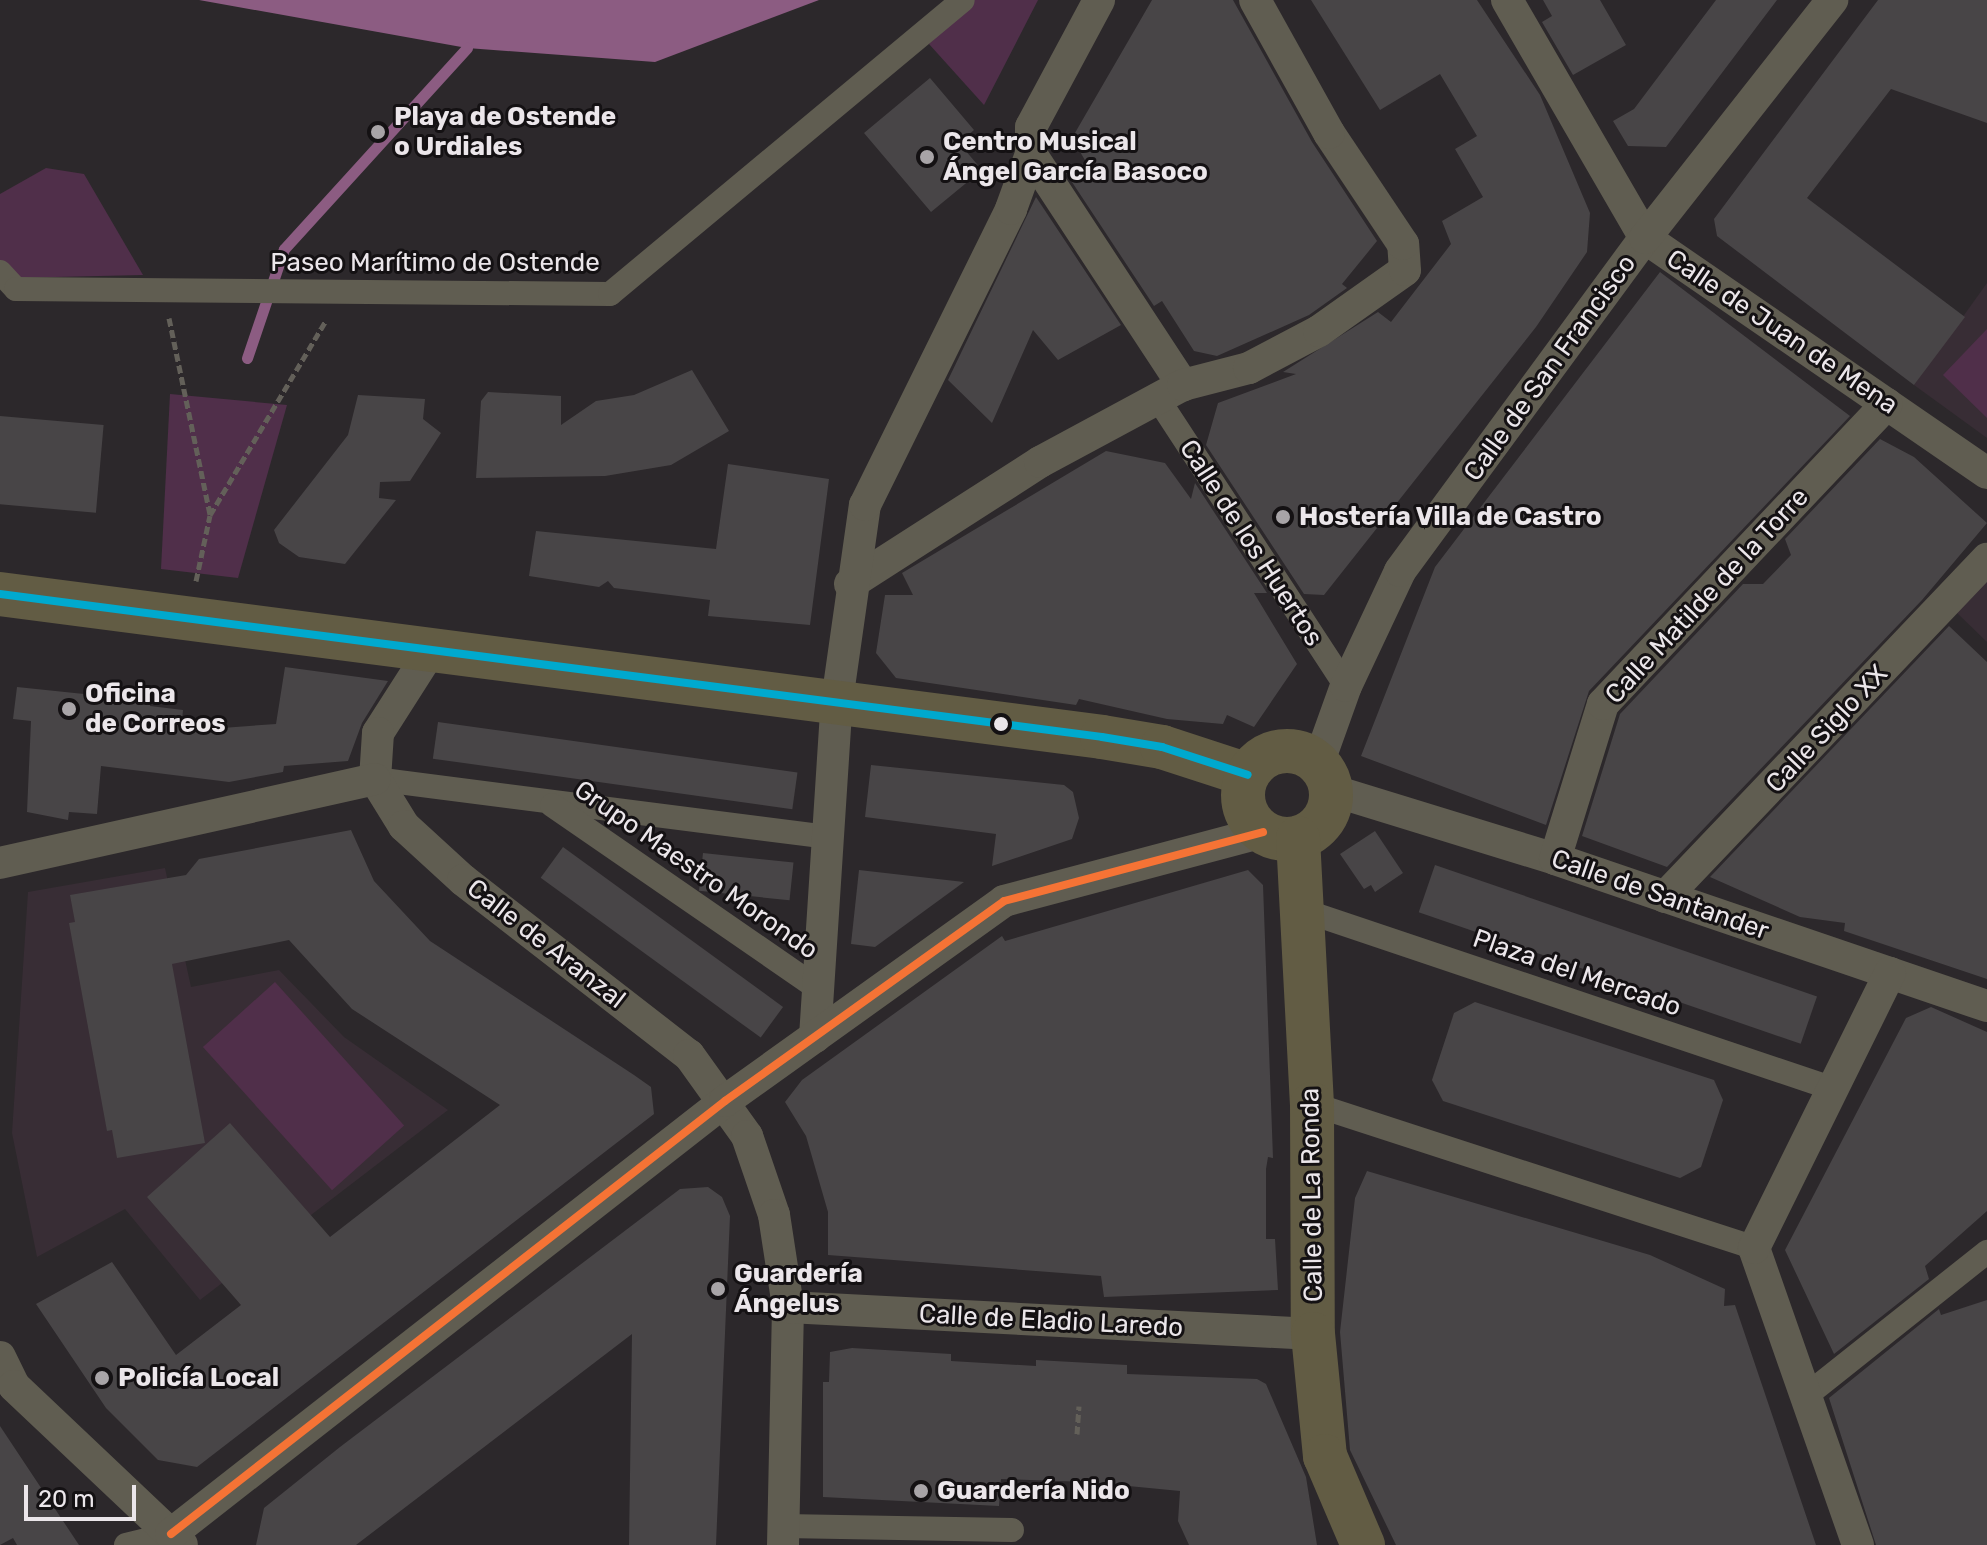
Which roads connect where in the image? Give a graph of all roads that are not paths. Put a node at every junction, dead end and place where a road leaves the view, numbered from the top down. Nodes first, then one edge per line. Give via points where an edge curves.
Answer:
1 (963, 0) edge
2 (1099, 0) edge
3 (1255, 0) edge
4 (1507, 0) edge
5 (1832, 0) edge
6 (1031, 154) junction
7 (1645, 238) junction
8 (0, 272) edge
9 (1170, 392) junction
10 (1887, 404) junction
11 (1987, 473) edge
12 (1987, 559) edge
13 (850, 584) junction
14 (0, 594) edge
15 (431, 650) junction
16 (1346, 686) junction
17 (837, 701) junction
18 (1248, 775) junction
19 (1325, 777) junction
20 (375, 779) junction
21 (546, 801) junction
22 (1281, 835) junction
23 (827, 837) junction
24 (1555, 859) junction
25 (0, 863) edge
26 (1665, 897) junction
27 (1302, 910) junction
28 (1890, 973) junction
29 (814, 986) junction
30 (1987, 1006) edge
31 (815, 1037) junction
32 (1834, 1089) junction
33 (725, 1101) junction
34 (1312, 1104) junction
35 (1754, 1248) junction
36 (1987, 1252) edge
37 (788, 1307) junction
38 (1313, 1334) junction
39 (0, 1357) edge
40 (7, 1387) edge
41 (1807, 1395) junction
42 (1012, 1530) dead end
43 (784, 1536) edge
44 (177, 1539) edge
45 (126, 1545) edge
46 (1363, 1545) edge
47 (1858, 1545) edge

1 - 8 street, Paseo Marítimo de Ostende via 610,294 16,289
2 - 6 street via 1031,127
3 - 9 street via 1329,133 1403,244 1405,270 1379,293 1249,368
4 - 7 street, Calle de Juan de Mena
5 - 7 street, Calle de San Francisco
6 - 9 street, Calle de los Huertos
6 - 13 street via 1011,209 865,505
7 - 10 street, Calle de Juan de Mena
7 - 16 street, Calle de San Francisco via 1400,571
9 - 13 street via 1040,462
9 - 16 street, Calle de los Huertos
10 - 11 street, Calle de Juan de Mena
10 - 24 street, Calle Matilde de la Torre via 1603,704
12 - 26 street, Calle Siglo XX
13 - 17 street
14 - 15 highway
15 - 17 highway
15 - 20 street via 378,733
16 - 19 street, Calle de San Francisco
17 - 18 highway via 1162,747
17 - 23 street
18 - 19 highway via 1280,752
18 - 22 highway via 1247,812
19 - 22 highway via 1320,825
19 - 24 street, Calle de Santander
20 - 21 street, Grupo Maestro Morondo
20 - 25 street
20 - 33 street, Calle de Aranzal via 404,826 463,880 689,1055
21 - 23 street, Grupo Maestro Morondo
21 - 29 street, Grupo Maestro Morondo
22 - 27 highway, Calle de La Ronda
22 - 31 street via 1004,901
23 - 29 street
24 - 26 street, Calle de Santander
26 - 28 street, Calle de Santander
27 - 32 street, Plaza del Mercado
27 - 34 highway, Calle de La Ronda
28 - 30 street, Calle de Santander
28 - 32 street
29 - 31 street
31 - 33 street
32 - 35 street
33 - 37 street, Calle de Aranzal via 747,1136 774,1215
33 - 44 street
34 - 35 street
34 - 38 highway, Calle de La Ronda
35 - 41 street
36 - 41 street
37 - 38 street, Calle de Eladio Laredo
37 - 43 street, Calle de Aranzal
38 - 46 highway, Calle de La Ronda via 1325,1456
39 - 40 street
40 - 44 street
41 - 47 street
42 - 43 street
44 - 45 street

